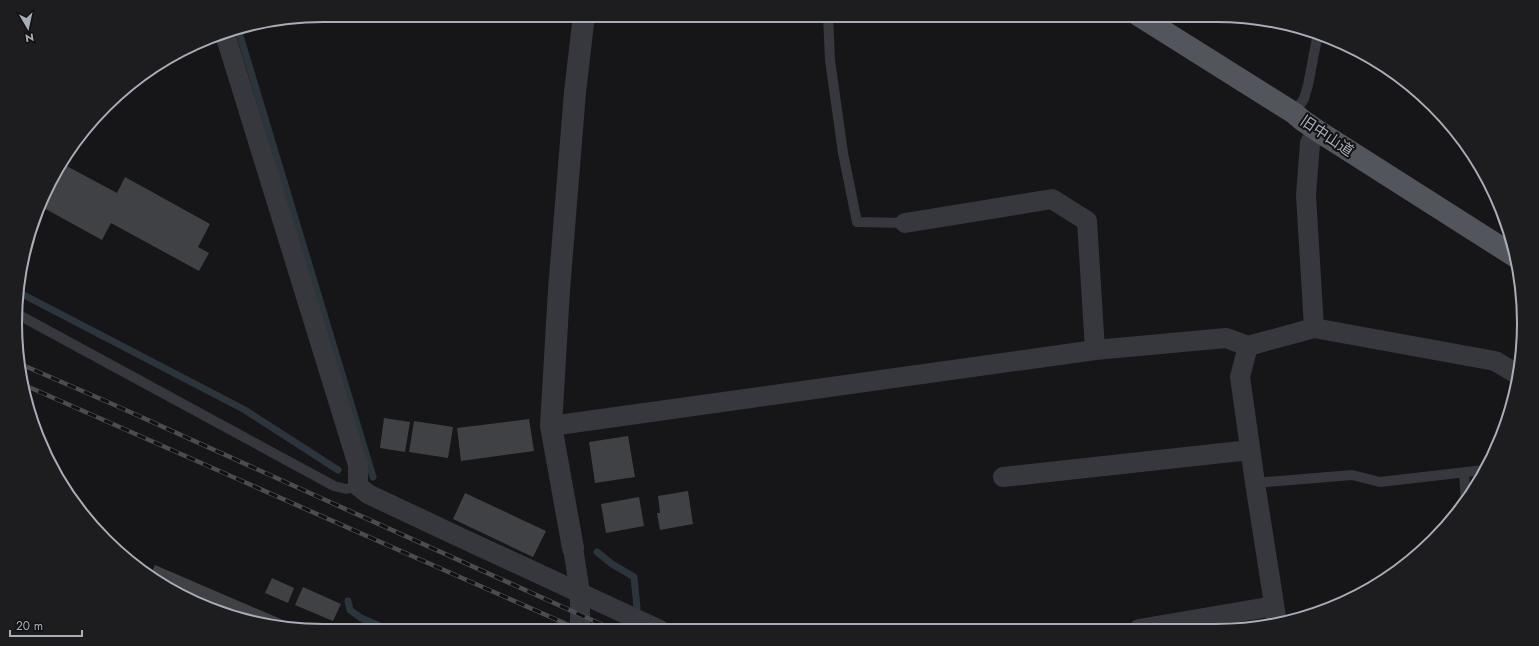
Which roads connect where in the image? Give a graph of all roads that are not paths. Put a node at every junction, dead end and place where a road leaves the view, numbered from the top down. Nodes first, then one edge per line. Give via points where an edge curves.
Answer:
1 (583, 22) edge
2 (828, 22) edge
3 (1149, 22) edge
4 (226, 38) edge
5 (1317, 39) edge
6 (1294, 113) junction
7 (1318, 131) junction
8 (905, 224) joint
9 (1509, 252) edge
10 (22, 317) edge
11 (1314, 328) junction
12 (1248, 346) junction
13 (1095, 350) junction
14 (1513, 371) edge
15 (551, 426) junction
16 (1250, 450) junction
17 (1479, 471) edge
18 (1464, 473) junction
19 (1003, 477) dead end
20 (1254, 483) junction
21 (358, 486) junction
22 (1465, 491) edge
23 (573, 548) joint
24 (580, 592) junction
25 (1275, 614) edge
26 (580, 624) edge
27 (647, 624) edge
28 (1184, 624) edge

1 - 15 street via 575,92
2 - 8 lane via 830,60 843,153 857,222
3 - 6 main road, 旧中山道
4 - 21 street via 358,465
5 - 6 lane via 1304,99
6 - 7 main road, 旧中山道
7 - 9 main road, 旧中山道
7 - 11 street via 1310,143 1306,195
8 - 13 street via 1052,199 1087,222
10 - 21 lane via 334,486 346,489
11 - 12 street
11 - 14 street via 1495,361
12 - 13 street via 1226,338
12 - 16 street via 1240,377
13 - 15 street
15 - 23 street
16 - 19 street
16 - 20 street
17 - 18 lane
18 - 20 lane via 1380,482 1352,475
18 - 22 lane
20 - 25 street
21 - 24 street via 368,494
23 - 24 street
24 - 26 street
24 - 27 street
25 - 28 street

